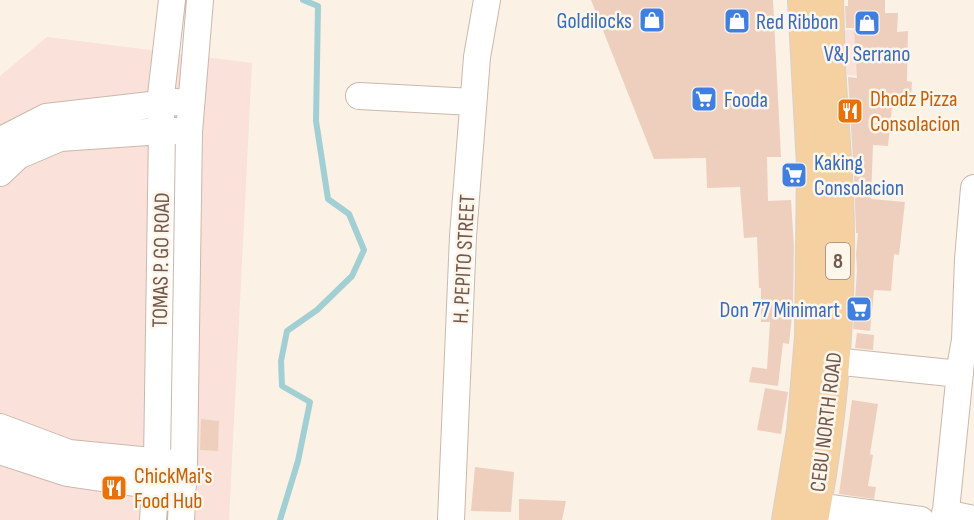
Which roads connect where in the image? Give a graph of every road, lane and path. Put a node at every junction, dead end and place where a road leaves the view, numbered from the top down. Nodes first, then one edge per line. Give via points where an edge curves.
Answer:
1 (172, 0) edge
2 (200, 0) edge
3 (487, 0) edge
4 (804, 0) edge
5 (826, 0) edge
6 (359, 96) dead end
7 (193, 100) junction
8 (473, 102) junction
9 (160, 104) junction
10 (162, 131) junction
11 (189, 132) junction
12 (0, 143) edge
13 (0, 173) edge
14 (974, 188) edge
15 (967, 356) edge
16 (821, 360) junction
17 (1, 438) edge
18 (156, 474) junction
19 (184, 475) junction
20 (805, 515) edge
21 (945, 516) edge
22 (974, 519) edge
23 (153, 520) edge
24 (181, 520) edge
25 (451, 520) edge
26 (921, 520) edge

1 - 9 street, TOMAS P. GO ROAD
2 - 7 street, TOMAS P. GO ROAD
3 - 8 street, H. PEPITO STREET
4 - 16 main road, CEBU NORTH ROAD / 8
5 - 16 main road, CEBU NORTH ROAD / 8 via 838,236 837,293
6 - 8 street
7 - 9 street
7 - 11 street, TOMAS P. GO ROAD
8 - 25 street, H. PEPITO STREET
9 - 10 street, TOMAS P. GO ROAD
9 - 12 street via 46,117
10 - 11 street
10 - 13 street via 60,138 18,156
10 - 18 street, TOMAS P. GO ROAD
11 - 19 street, TOMAS P. GO ROAD
14 - 15 street via 968,259
15 - 16 street
15 - 21 street
16 - 20 main road, CEBU NORTH ROAD / 8 via 803,431
17 - 18 street
18 - 19 street
18 - 23 street, TOMAS P. GO ROAD
19 - 24 street, TOMAS P. GO ROAD
20 - 26 street
21 - 22 street

